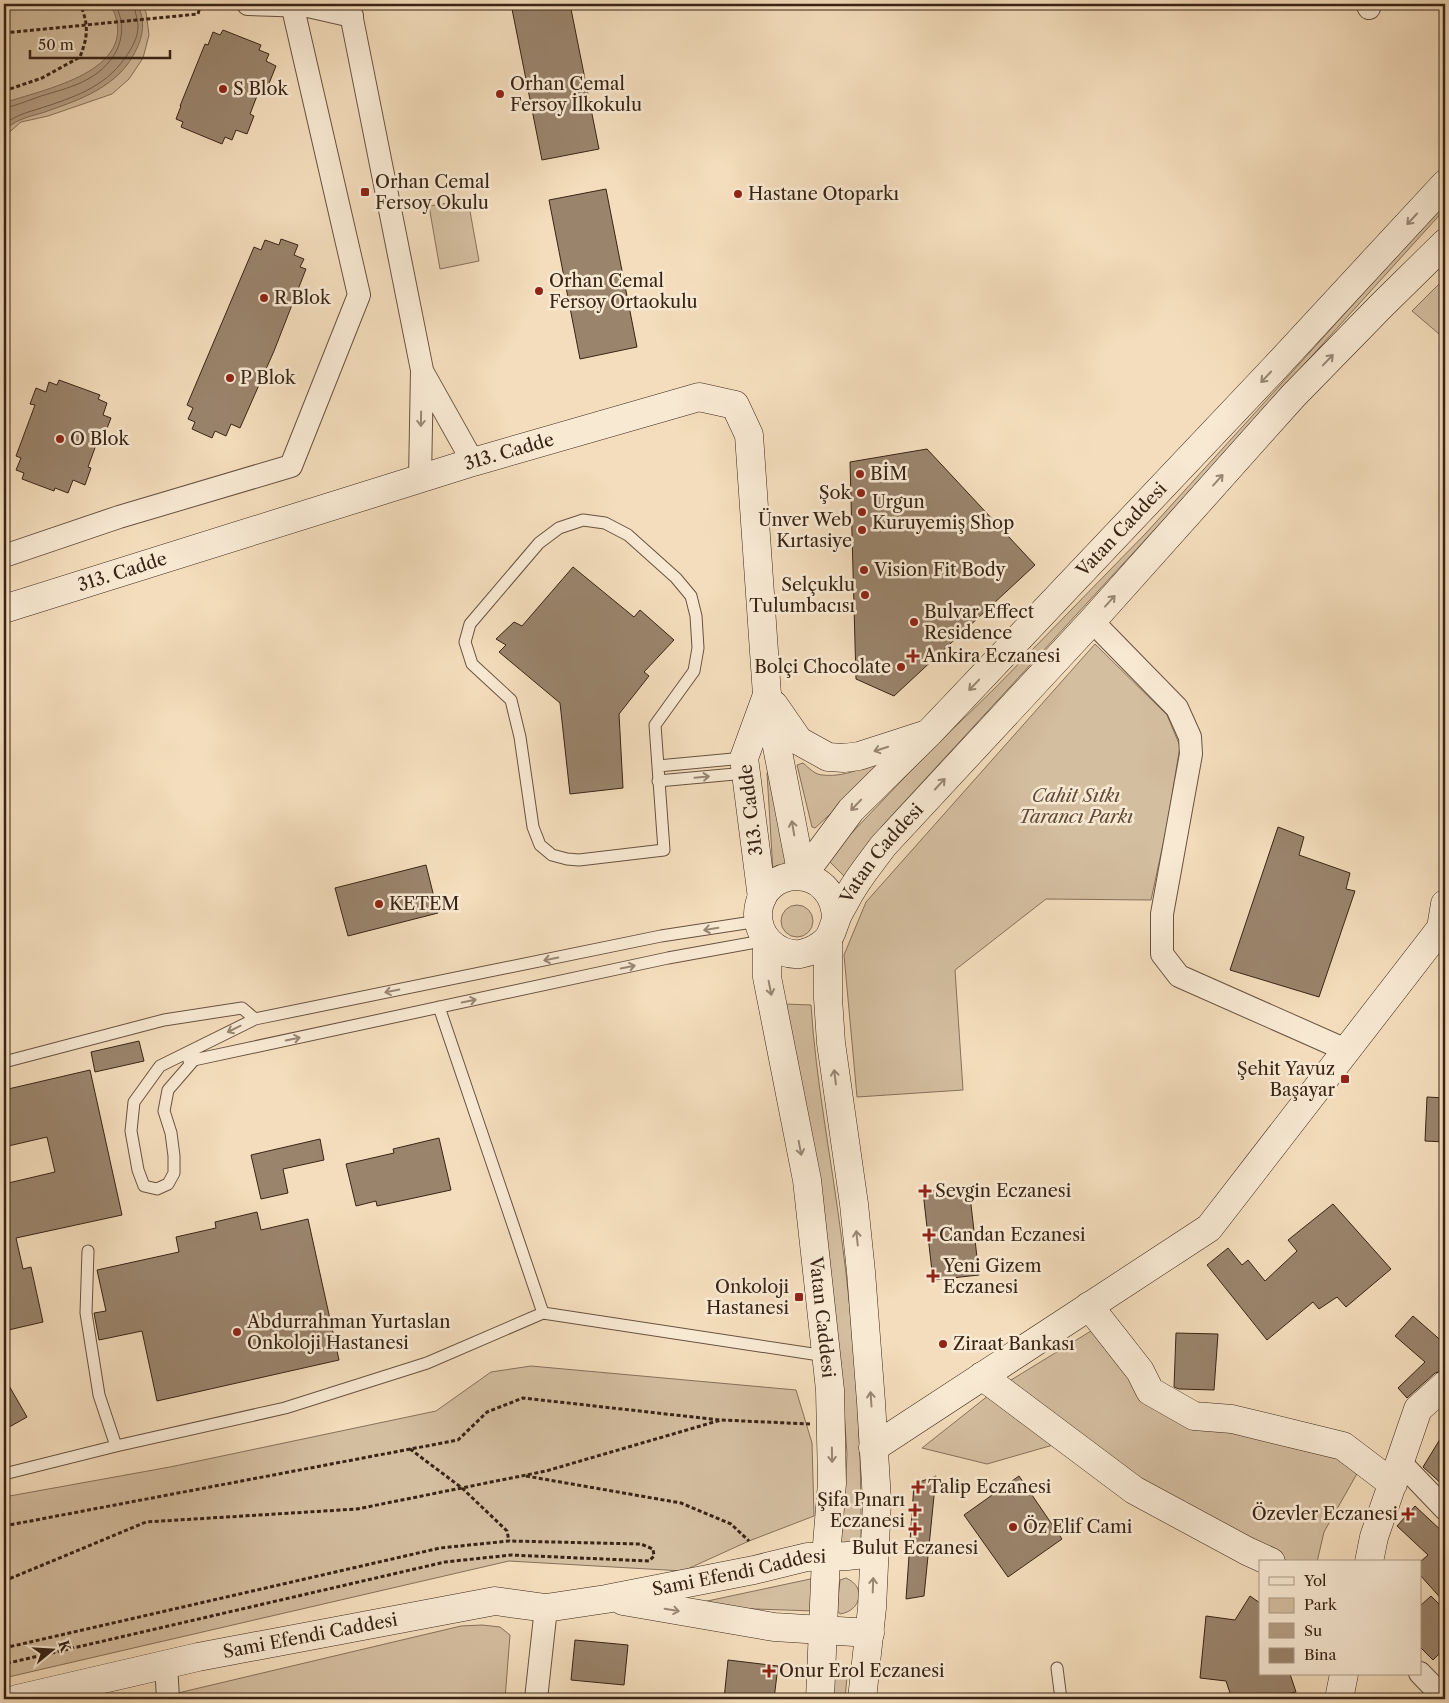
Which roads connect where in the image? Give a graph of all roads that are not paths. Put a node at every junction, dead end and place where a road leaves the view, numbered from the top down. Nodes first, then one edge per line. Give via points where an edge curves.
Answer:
1 (248, 4) edge
2 (292, 5) edge
3 (350, 10) edge
4 (1445, 184) edge
5 (1445, 243) edge
6 (422, 370) junction
7 (473, 462) junction
8 (420, 478) junction
9 (4, 556) edge
10 (4, 609) edge
11 (1092, 621) junction
12 (767, 695) junction
13 (928, 734) junction
14 (745, 765) junction
15 (658, 766) junction
16 (658, 781) junction
17 (802, 876) junction
18 (763, 920) junction
19 (1444, 922) edge
20 (832, 929) junction
21 (439, 1007) junction
22 (255, 1019) junction
23 (1346, 1050) junction
24 (194, 1060) junction
25 (4, 1062) edge
26 (160, 1066) junction
27 (88, 1251) dead end
28 (1089, 1306) junction
29 (543, 1313) junction
30 (827, 1356) junction
31 (982, 1376) junction
32 (1445, 1385) edge
33 (116, 1446) junction
34 (873, 1448) junction
35 (1396, 1473) junction
36 (4, 1474) edge
37 (1445, 1508) edge
38 (874, 1553) junction
39 (826, 1557) junction
40 (1267, 1560) edge
41 (1369, 1560) edge
42 (606, 1599) junction
43 (546, 1608) junction
44 (823, 1631) junction
45 (870, 1633) junction
46 (166, 1664) junction
47 (1057, 1668) dead end
48 (1344, 1676) edge
49 (1422, 1676) edge
50 (17, 1699) edge
51 (168, 1699) edge
52 (536, 1699) edge
53 (820, 1699) edge
54 (862, 1699) edge
55 (1061, 1699) edge
56 (1339, 1699) edge
57 (1445, 1699) edge

1 - 2 street
2 - 3 street
2 - 9 street via 359,295 291,466 119,517
3 - 6 street
4 -> 13 main road, Vatan Caddesi
11 -> 5 main road, Vatan Caddesi via 1294,395
6 - 7 street
6 -> 8 street
7 - 8 main road, 313. Cadde
7 - 12 main road, 313. Cadde via 699,397 734,405 749,435
8 - 10 main road, 313. Cadde
20 -> 11 main road, Vatan Caddesi via 857,880 883,846
11 - 23 street via 1177,708 1190,737 1191,754 1162,914 1162,954 1179,976
13 -> 12 main road via 859,756 828,757 799,741
12 - 14 main road, 313. Cadde
17 -> 12 main road, 313. Cadde
13 -> 17 main road, Vatan Caddesi via 852,810
14 - 15 lane
16 -> 14 lane
14 - 18 main road, 313. Cadde
15 - 16 lane
15 - 16 lane via 655,725 694,671 698,648 691,596 628,535 606,523 583,520 559,528 539,543 470,624 465,642 472,664 511,700 520,737 533,826 540,845 552,855 579,860 664,850
17 - 18 main road via 780,880 771,886
17 - 20 main road, Vatan Caddesi via 815,880 830,893 834,902
18 - 20 main road, Vatan Caddesi via 775,947 797,954 820,947
21 -> 18 lane via 668,958
18 -> 22 lane via 662,936
18 -> 30 main road, Vatan Caddesi via 768,977 807,1180
19 - 23 main road
34 -> 20 main road, Vatan Caddesi via 854,1204 831,1043 828,998
24 -> 21 lane
21 - 29 lane
22 - 25 lane via 242,1008 164,1020
22 -> 26 lane
23 - 28 main road via 1209,1228
24 - 26 lane
24 - 26 lane via 168,1090 164,1111 171,1133 174,1173 168,1184 157,1189 144,1186 131,1131 134,1102
27 - 33 lane via 86,1313 99,1396
28 - 31 main road
28 - 35 main road via 1140,1371 1150,1391 1194,1416 1232,1419 1343,1446
29 - 30 lane
29 - 33 lane via 427,1363 285,1408
30 -> 39 main road, Vatan Caddesi via 832,1483
31 - 34 main road
31 - 40 main road via 1134,1490
32 - 35 main road via 1418,1409
33 - 36 lane
34 - 38 main road, Vatan Caddesi via 877,1501
35 - 37 street
35 - 41 main road
38 - 39 main road, Sami Efendi Caddesi
45 -> 38 main road, Vatan Caddesi
39 - 42 main road, Sami Efendi Caddesi via 807,1557
39 - 44 main road, Vatan Caddesi
42 - 43 main road, Sami Efendi Caddesi
42 -> 44 main road, Sami Efendi Caddesi via 774,1628
43 - 46 main road, Sami Efendi Caddesi via 495,1601
43 - 52 street
44 - 45 main road, Sami Efendi Caddesi
44 - 53 main road, Vatan Caddesi
45 - 54 main road, Vatan Caddesi
46 - 50 main road, Sami Efendi Caddesi
46 - 51 street
47 - 55 lane
48 - 56 main road
49 - 57 street

